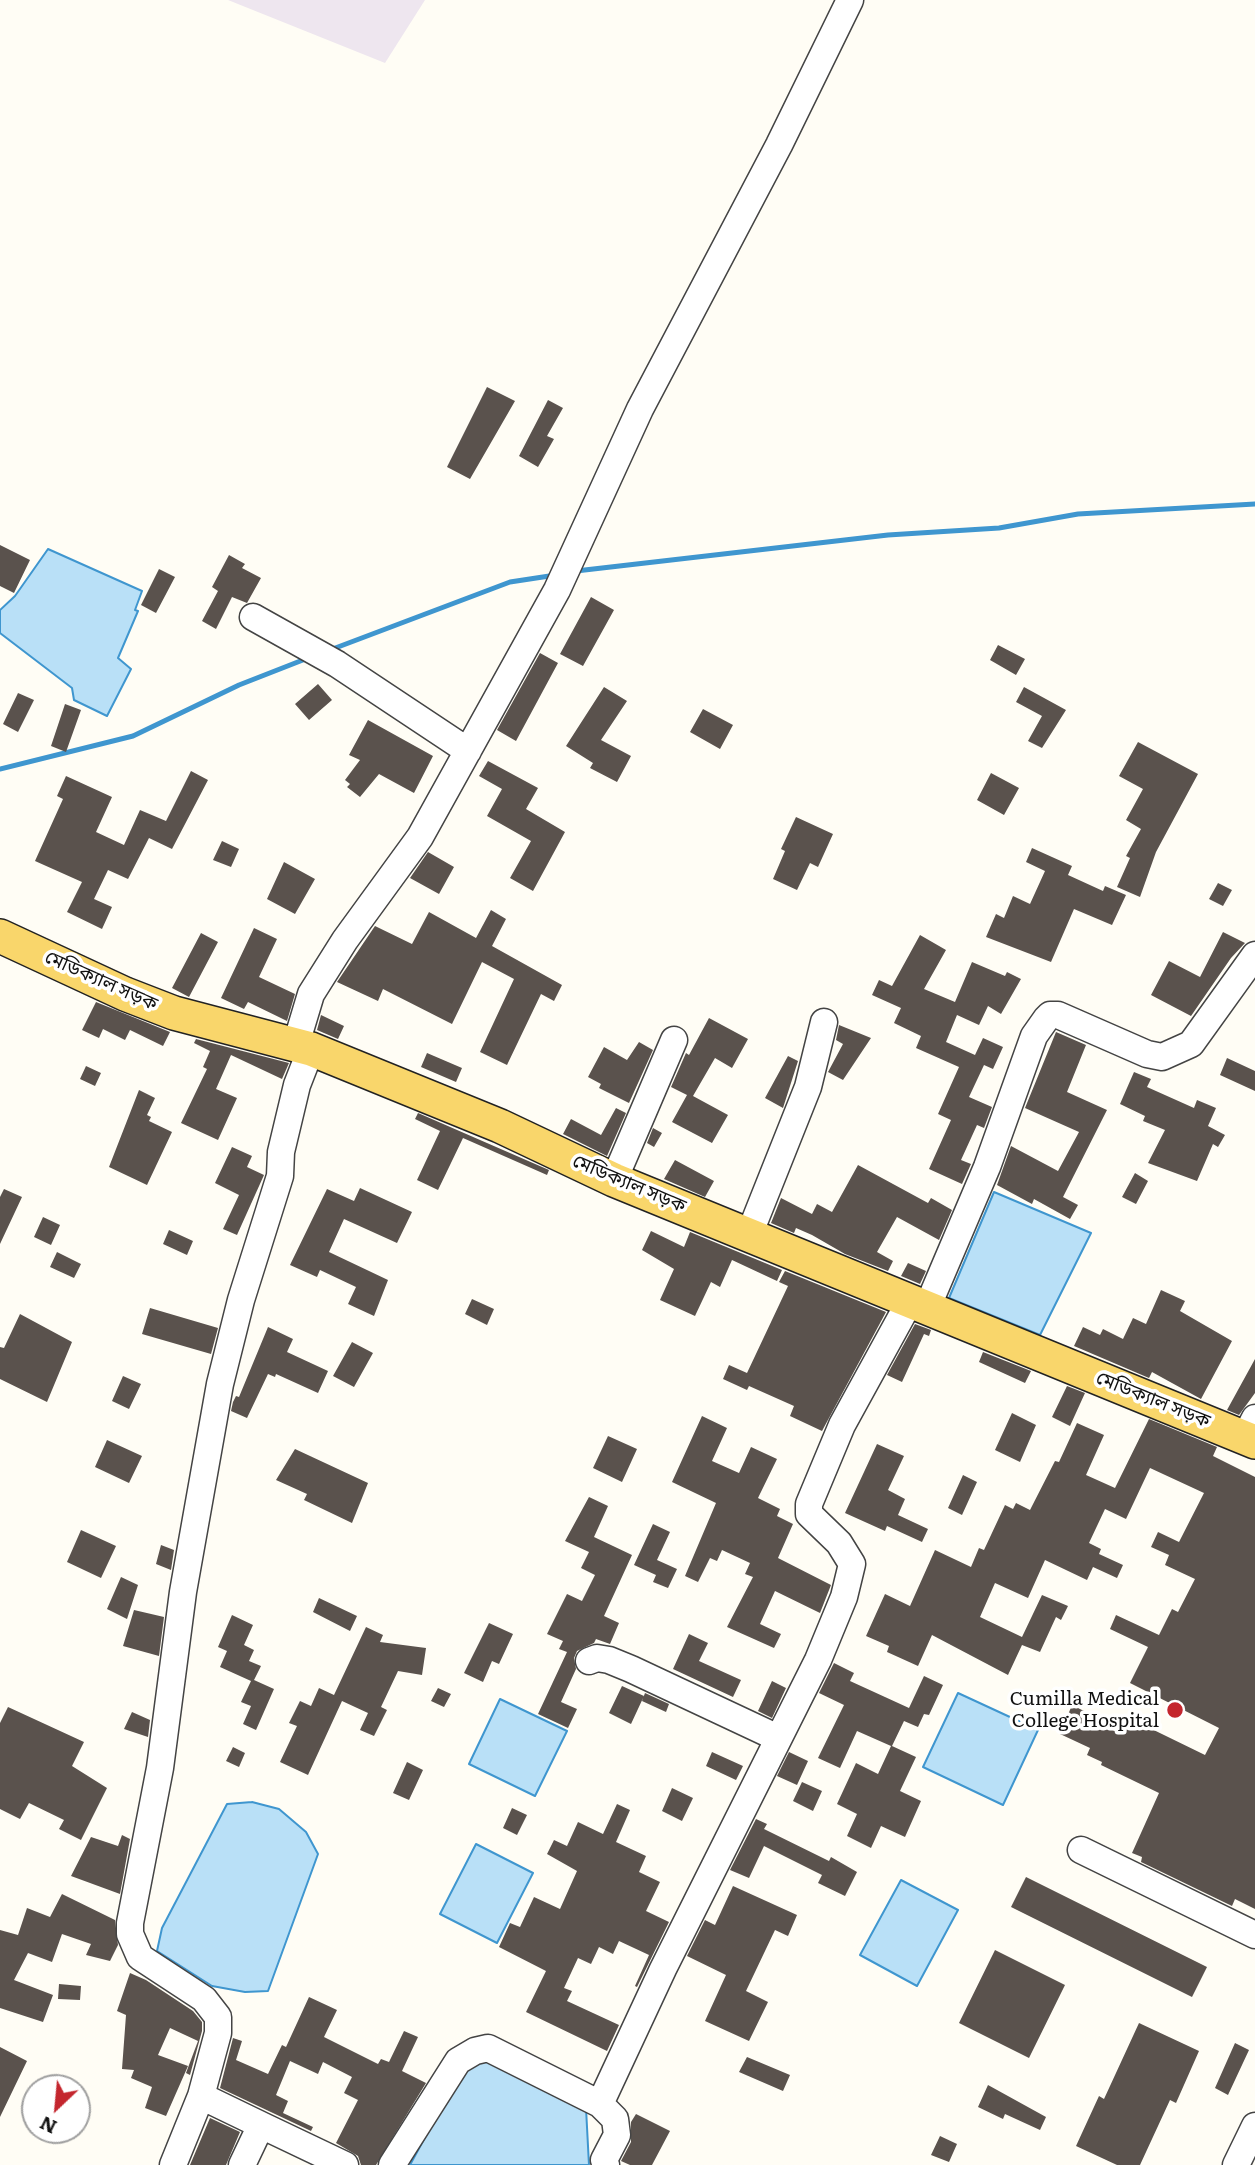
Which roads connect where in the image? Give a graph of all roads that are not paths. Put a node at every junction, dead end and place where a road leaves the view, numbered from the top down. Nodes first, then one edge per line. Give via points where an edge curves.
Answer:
1 (849, 0) edge
2 (253, 618) dead end
3 (468, 751) junction
4 (0, 936) edge
5 (1255, 955) edge
6 (824, 1022) dead end
7 (674, 1040) dead end
8 (303, 1046) junction
9 (614, 1180) junction
10 (749, 1235) junction
11 (919, 1304) junction
12 (1252, 1432) edge
13 (589, 1661) dead end
14 (778, 1738) junction
15 (1081, 1850) dead end
16 (1255, 1935) edge
17 (201, 2096) junction
18 (600, 2104) junction
19 (261, 2125) junction
20 (1255, 2126) edge
21 (173, 2165) edge
22 (242, 2165) edge
23 (345, 2165) edge
24 (392, 2165) edge
25 (606, 2165) edge
26 (1236, 2165) edge

1 - 3 street via 779,145 640,409 557,590
2 - 3 street via 337,664
3 - 8 street via 420,837 311,994
4 - 8 main road, মেডিক্যাল সড়ক via 174,1013
5 - 11 street via 1191,1044 1162,1057 1058,1015 1046,1019 1034,1036 987,1167
6 - 10 street via 808,1087
7 - 9 street
8 - 9 main road, মেডিক্যাল সড়ক via 500,1126
8 - 17 street via 280,1176 220,1384 130,1934 140,1957 204,1999 218,2017
9 - 10 main road, মেডিক্যাল সড়ক
10 - 11 main road, মেডিক্যাল সড়ক
11 - 12 main road, মেডিক্যাল সড়ক
11 - 14 street via 842,1425 812,1490 809,1514 839,1543 852,1564 823,1648
13 - 14 street via 597,1658 631,1668
14 - 18 street
15 - 16 street
17 - 19 street
17 - 21 street
18 - 24 street via 488,2048 475,2051 458,2061
18 - 25 street via 615,2119 617,2135 604,2160
19 - 22 street
19 - 23 street
20 - 26 street

